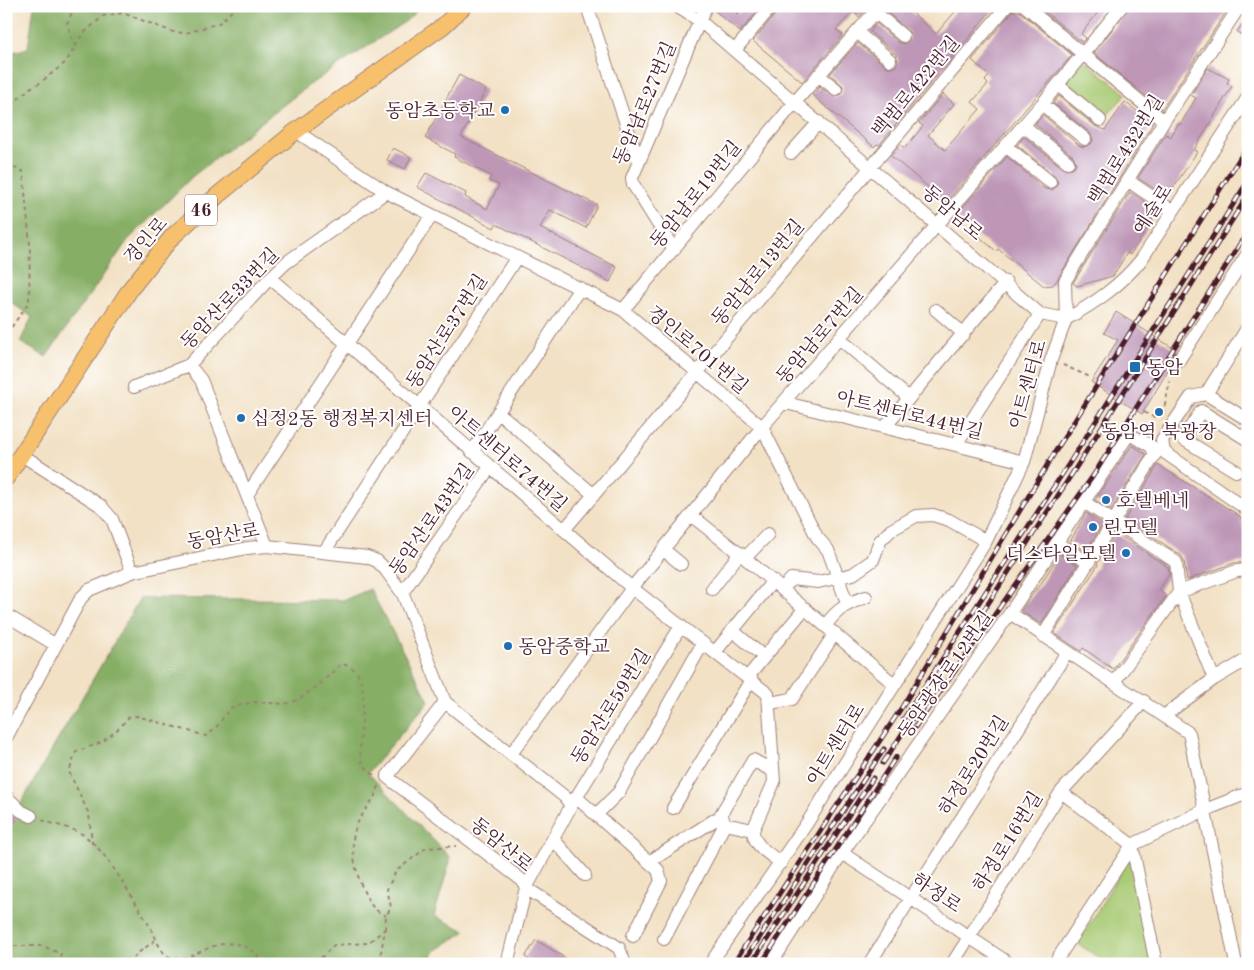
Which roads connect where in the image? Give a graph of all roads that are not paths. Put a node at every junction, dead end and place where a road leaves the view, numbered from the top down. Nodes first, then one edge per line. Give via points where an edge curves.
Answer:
1 (464, 6) edge
2 (587, 6) edge
3 (676, 6) edge
4 (706, 6) edge
5 (772, 6) edge
6 (1007, 6) edge
7 (1025, 6) edge
8 (1122, 6) edge
9 (1240, 6) edge
10 (878, 9) edge
11 (700, 21) junction
12 (857, 32) junction
13 (902, 36) dead end
14 (735, 50) junction
15 (1083, 54) junction
16 (890, 60) dead end
17 (818, 75) junction
18 (1058, 85) junction
19 (836, 89) dead end
20 (1248, 98) edge
21 (794, 102) junction
22 (1042, 104) junction
23 (1100, 120) dead end
24 (1164, 121) junction
25 (819, 122) junction
26 (1024, 126) junction
27 (296, 131) junction
28 (1085, 139) dead end
29 (1006, 146) junction
30 (791, 153) dead end
31 (638, 160) junction
32 (1068, 162) dead end
33 (871, 167) junction
34 (1128, 180) junction
35 (1050, 182) dead end
36 (386, 192) junction
37 (1173, 211) junction
38 (432, 216) junction
39 (939, 224) junction
40 (674, 250) junction
41 (1248, 253) edge
42 (516, 257) junction
43 (270, 278) junction
44 (1006, 282) junction
45 (580, 288) junction
46 (623, 310) junction
47 (936, 310) dead end
48 (1040, 314) junction
49 (1066, 319) junction
50 (1248, 327) edge
51 (964, 334) junction
52 (840, 339) junction
53 (347, 344) junction
54 (1179, 360) dead end
55 (189, 365) junction
56 (696, 372) junction
57 (134, 387) dead end
58 (1206, 394) junction
59 (909, 398) junction
60 (786, 403) junction
61 (419, 406) junction
62 (498, 412) junction
63 (1248, 420) edge
64 (762, 427) junction
65 (885, 427) junction
66 (1227, 427) junction
67 (1248, 440) edge
68 (1188, 442) junction
69 (957, 444) junction
70 (472, 452) junction
71 (1160, 453) junction
72 (14, 459) edge
73 (1176, 460) junction
74 (1024, 462) junction
75 (490, 467) junction
76 (1236, 471) dead end
77 (6, 478) edge
78 (247, 495) junction
79 (594, 495) junction
80 (1084, 502) junction
81 (1248, 510) edge
82 (692, 516) junction
83 (1114, 522) junction
84 (564, 530) junction
85 (768, 534) dead end
86 (986, 541) junction
87 (1057, 543) junction
88 (267, 546) junction
89 (665, 550) junction
90 (324, 552) junction
91 (743, 555) junction
92 (1089, 562) junction
93 (681, 564) dead end
94 (1248, 570) edge
95 (132, 572) junction
96 (838, 577) junction
97 (778, 585) junction
98 (632, 588) junction
99 (712, 589) dead end
100 (1179, 592) junction
101 (402, 593) junction
102 (866, 597) dead end
103 (848, 603) junction
104 (805, 608) junction
105 (1010, 613) junction
106 (6, 615) edge
107 (681, 626) junction
108 (831, 629) junction
109 (732, 630) junction
110 (1043, 636) junction
111 (703, 643) junction
112 (56, 645) junction
113 (715, 652) junction
114 (1067, 652) junction
115 (764, 657) junction
116 (1248, 658) edge
117 (1214, 679) junction
118 (750, 680) junction
119 (1114, 682) junction
120 (894, 684) junction
121 (1144, 701) junction
122 (445, 702) junction
123 (770, 704) junction
124 (1165, 715) junction
125 (6, 738) edge
126 (511, 754) junction
127 (773, 771) junction
128 (1060, 792) junction
129 (1248, 793) edge
130 (6, 796) edge
131 (573, 801) junction
132 (673, 808) dead end
133 (1205, 810) junction
134 (596, 815) junction
135 (30, 816) road end
136 (725, 824) junction
137 (753, 830) junction
138 (553, 839) junction
139 (1132, 845) junction
140 (842, 853) junction
141 (649, 862) junction
142 (781, 862) junction
143 (586, 875) dead end
144 (526, 888) junction
145 (912, 898) junction
146 (633, 936) dead end
147 (970, 937) junction
148 (664, 939) dead end
149 (1155, 958) edge
150 (507, 964) edge
151 (625, 964) edge
152 (710, 964) edge
153 (771, 964) edge
154 (869, 964) edge
155 (952, 964) edge
156 (1010, 964) edge
157 (1054, 964) edge
158 (1236, 964) edge

1 - 27 main road, 경인로 / 46 via 443,26
2 - 31 street
3 - 11 street, 동암남로
4 - 11 street, 동암남로27번길
5 - 14 street
6 - 33 street, 백범로422번길
7 - 15 street
8 - 15 street, 동암남로7번길
9 - 24 street, 백범로432번길
10 - 12 street, 동암남로19번길
10 - 13 street
11 - 14 street, 동암남로
11 - 31 street, 동암남로27번길
12 - 16 street
12 - 17 street, 동암남로19번길
14 - 21 street, 동암남로
15 - 18 street, 동암남로7번길
15 - 24 street
17 - 19 street
17 - 21 street, 동암남로19번길
18 - 22 street, 동암남로7번길
18 - 23 street
20 - 37 street, 예술로
21 - 25 street, 동암남로
21 - 40 street, 동암남로19번길
22 - 26 street, 동암남로7번길
22 - 28 street
24 - 34 street, 백범로432번길
25 - 30 street
25 - 33 street, 동암남로
26 - 29 street, 동암남로7번길
26 - 32 street
27 - 36 street, 경인로701번길
27 - 72 main road, 경인로 / 46 via 172,237 131,288
29 - 35 street
29 - 39 street, 동암남로7번길
31 - 40 street, 동암남로27번길 via 633,184
33 - 39 street, 동암남로
33 - 56 street, 동암남로13번길
34 - 37 street
34 - 49 street, 백범로432번길 via 1066,281
36 - 38 street, 경인로701번길
36 - 43 street, 동암산로33번길
37 - 49 street, 예술로 via 1127,278
38 - 42 street, 경인로701번길
38 - 53 street
39 - 44 street, 동암남로
39 - 52 street, 동암남로7번길
40 - 46 street, 동암남로19번길
41 - 54 street
42 - 45 street, 경인로701번길
42 - 61 street, 동암산로37번길
43 - 53 street, 아트센터로74번길
43 - 55 street, 동암산로33번길
44 - 48 street, 동암남로
44 - 51 street
45 - 46 street, 경인로701번길
45 - 62 street, 동암산로43번길
46 - 56 street, 경인로701번길
47 - 51 street
48 - 49 street
48 - 69 street
49 - 74 street, 아트센터로 via 1051,360
50 - 58 street
51 - 59 street
52 - 59 street
52 - 60 street, 동암남로7번길
53 - 61 street, 아트센터로74번길
53 - 78 street
55 - 57 street
55 - 78 street, 동암산로33번길 via 201,380
56 - 64 street, 경인로701번길
56 - 79 street, 동암남로13번길
58 - 63 street
58 - 71 street via 1191,397 1162,440
59 - 65 street
60 - 64 street, 동암남로7번길
60 - 65 street, 아트센터로44번길
61 - 70 street, 아트센터로74번길
61 - 90 street, 동암산로37번길
62 - 70 street, 동암산로43번길
62 - 79 street
63 - 66 street
64 - 82 street, 동암남로7번길
64 - 96 street, 경인로701번길 via 817,537 828,550
65 - 69 street, 아트센터로44번길
66 - 67 street
66 - 68 street via 1201,411 1183,439
68 - 73 street
68 - 76 street
69 - 74 street, 아트센터로44번길
70 - 75 street, 아트센터로74번길
71 - 73 street
71 - 80 street, 동암광장로12번길 via 1130,434
71 - 83 street
72 - 77 main road, 경인로 / 46
72 - 95 street via 101,506 112,519
73 - 81 street
74 - 86 street, 아트센터로
75 - 84 street, 아트센터로74번길
75 - 101 street, 동암산로43번길
78 - 88 street, 동암산로33번길
79 - 84 street, 동암남로13번길
80 - 83 street
80 - 87 street, 동암광장로12번길
82 - 89 street, 동암남로7번길
82 - 91 street
83 - 92 street
83 - 100 street via 1176,562
84 - 98 street, 아트센터로74번길
85 - 91 street
86 - 96 street via 949,520 933,515 916,516 891,530 880,541 868,564 853,574
86 - 120 street, 아트센터로
87 - 92 street
87 - 105 street, 동암광장로12번길
88 - 90 street, 동암산로
88 - 95 street, 동암산로
89 - 93 street
89 - 98 street, 동암남로7번길
90 - 101 street, 동암산로 via 377,561
91 - 97 street
91 - 99 street
92 - 110 street
94 - 100 street
95 - 112 street, 동암산로 via 89,590 81,598
96 - 97 street via 818,582 791,579
96 - 103 street, 경인로701번길
97 - 104 street
97 - 109 street
98 - 107 street, 아트센터로74번길
98 - 126 street, 동암남로7번길
100 - 117 street
100 - 119 street
101 - 122 street, 동암산로
102 - 103 street
103 - 108 street via 835,612
104 - 108 street
104 - 115 street
105 - 110 street
105 - 140 street, 동암광장로12번길
106 - 112 street
107 - 111 street, 아트센터로74번길
107 - 131 street, 동암산로59번길
108 - 120 street
108 - 123 street via 792,699
109 - 113 street
109 - 115 street
110 - 114 street
111 - 113 street, 아트센터로74번길
111 - 134 street via 619,792
112 - 125 street, 동암산로
113 - 118 street, 아트센터로74번길
114 - 119 street
114 - 145 street, 하정로20번길
115 - 118 street via 751,673
116 - 117 street
117 - 124 street
118 - 123 street, 아트센터로74번길 via 768,694
118 - 132 street
119 - 121 street
120 - 142 street, 아트센터로
121 - 124 street
121 - 128 street, 하정로16번길
122 - 126 street
122 - 144 street, 동암산로 via 387,777 523,881
123 - 127 street
124 - 133 street via 1190,733
126 - 131 street
127 - 136 street via 753,760 720,814
127 - 137 street via 774,782
128 - 139 street, 하정로16번길
128 - 147 street, 하정로16번길
129 - 133 street
130 - 135 street
131 - 134 street
131 - 138 street, 동암산로
133 - 139 street
133 - 158 street
134 - 141 street
136 - 137 street
136 - 141 street via 716,819
136 - 148 street
137 - 142 street via 756,843
138 - 143 street, 동암산로
138 - 144 street, 동암산로
139 - 149 street
139 - 157 street
140 - 145 street, 하정로
140 - 153 street, 동암광장로12번길
141 - 146 street via 658,870 661,881
142 - 152 street, 아트센터로
144 - 150 street
144 - 151 street, 동암산로 via 619,948
145 - 147 street, 하정로
145 - 154 street, 하정로20번길
147 - 155 street, 하정로16번길
147 - 156 street, 하정로

